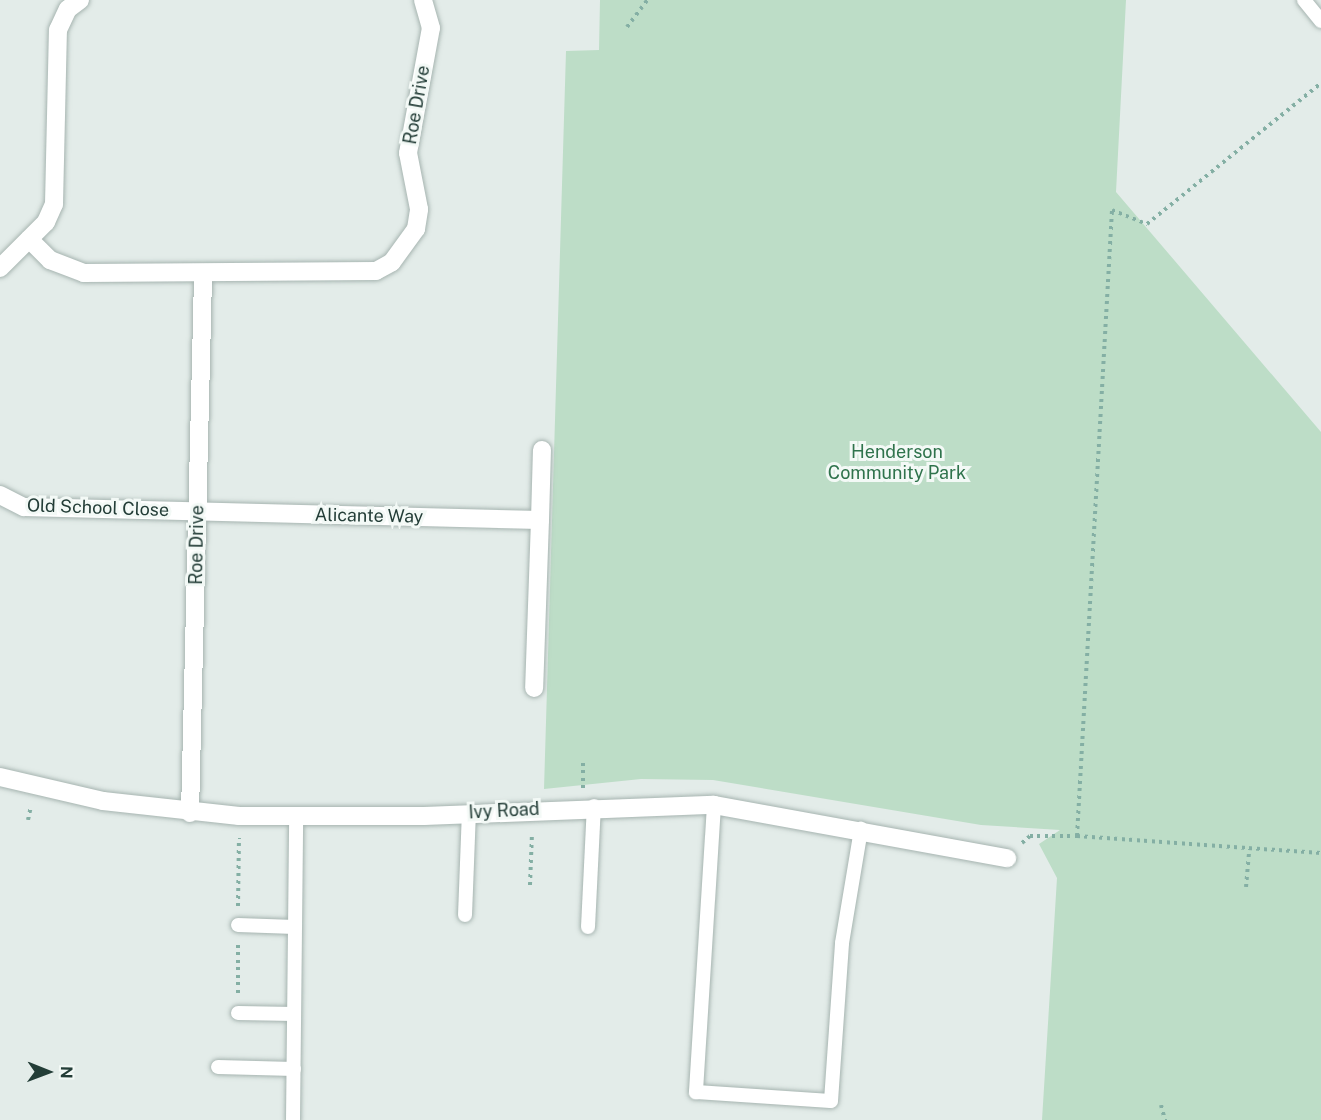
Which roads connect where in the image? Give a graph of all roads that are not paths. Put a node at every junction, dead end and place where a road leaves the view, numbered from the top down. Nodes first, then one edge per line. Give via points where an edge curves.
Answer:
1 (80, 0) edge
2 (423, 0) edge
3 (1304, 0) edge
4 (1321, 21) edge
5 (29, 238) junction
6 (0, 268) edge
7 (203, 276) junction
8 (542, 450) dead end
9 (0, 495) edge
10 (198, 512) junction
11 (540, 520) junction
12 (534, 688) dead end
13 (0, 777) edge
14 (714, 805) junction
15 (588, 807) junction
16 (190, 813) junction
17 (469, 813) junction
18 (296, 817) junction
19 (861, 829) junction
20 (1007, 858) road end
21 (465, 915) dead end
22 (238, 925) dead end
23 (295, 927) junction
24 (588, 927) dead end
25 (238, 1013) dead end
26 (294, 1014) junction
27 (218, 1067) dead end
28 (294, 1068) junction
29 (293, 1120) edge

1 - 5 street via 68,9 58,30 54,204
2 - 7 street, Roe Drive via 431,28 408,153 419,209 404,250 376,271
3 - 4 lane
5 - 6 street
5 - 7 street, Roe Drive via 50,260 84,273
7 - 10 street, Roe Drive
8 - 11 street
9 - 10 street, Old School Close via 24,507
10 - 11 street, Alicante Way
10 - 16 street, Roe Drive
11 - 12 street
13 - 16 street, Ivy Road via 103,801
14 - 15 street, Ivy Road
14 - 19 street, Ivy Road
14 - 19 lane via 696,1092 831,1101 842,943
15 - 17 street, Ivy Road
15 - 24 lane
16 - 18 street, Ivy Road
17 - 18 street, Ivy Road
17 - 21 lane
18 - 23 lane
19 - 20 street, Ivy Road
22 - 23 lane
23 - 26 lane
25 - 26 lane
26 - 28 lane
27 - 28 lane
28 - 29 lane

